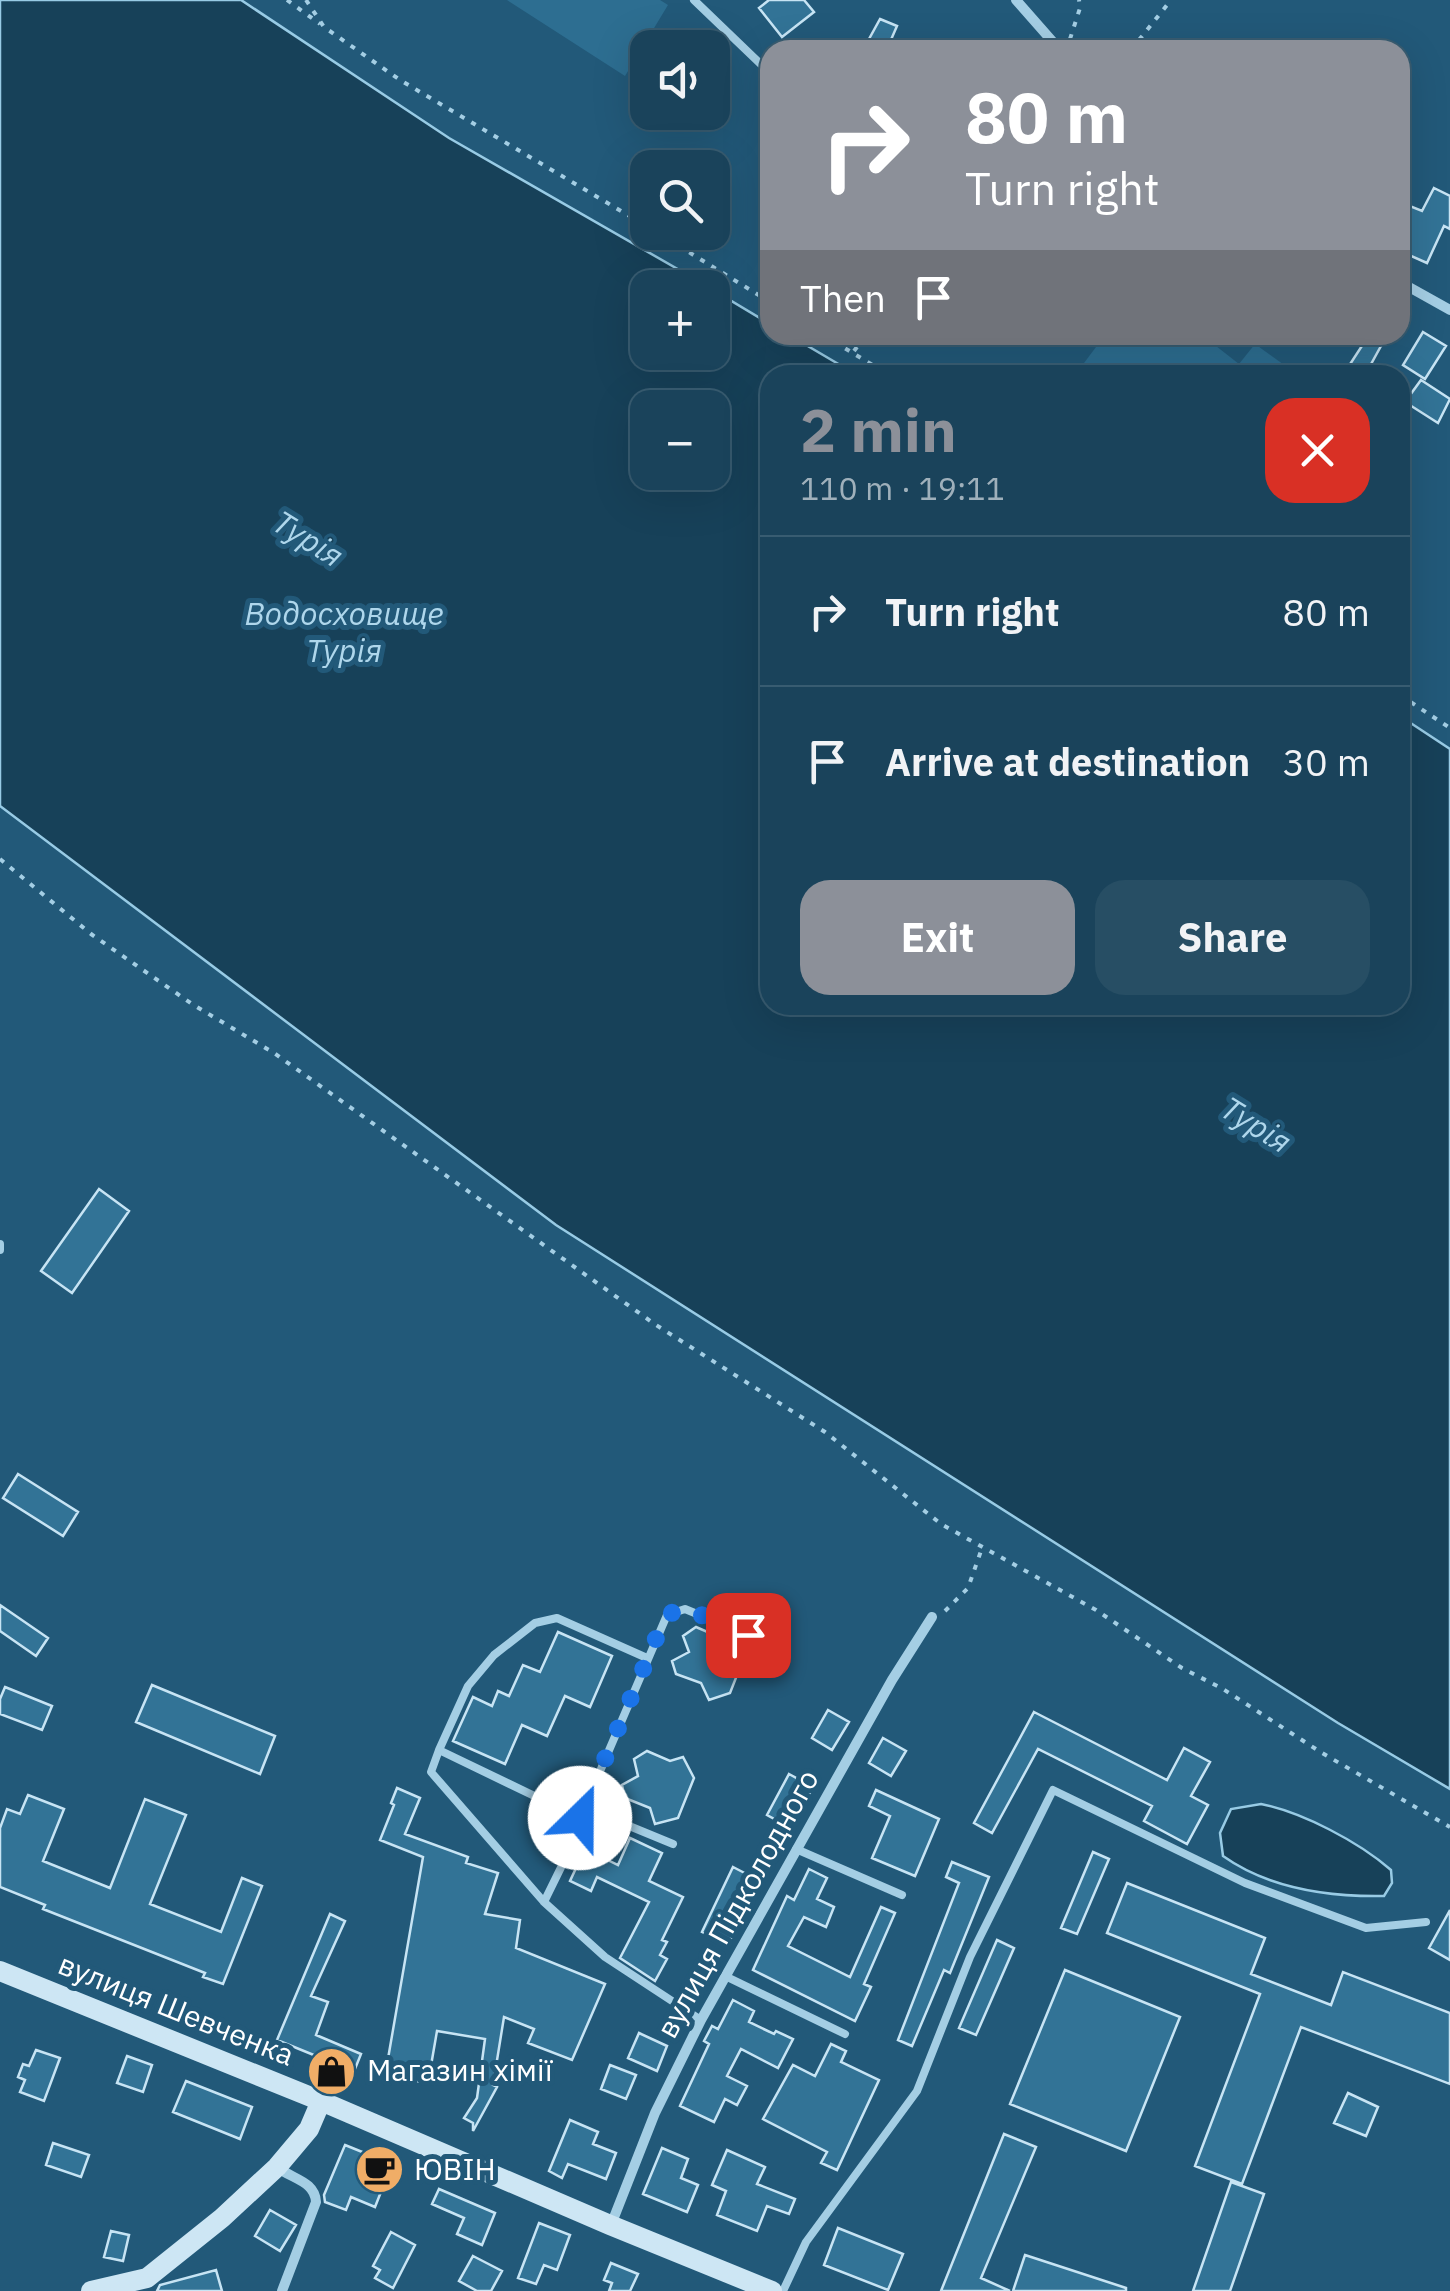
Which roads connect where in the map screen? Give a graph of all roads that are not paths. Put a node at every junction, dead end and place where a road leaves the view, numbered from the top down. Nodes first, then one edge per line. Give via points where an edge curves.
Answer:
1 (694, 0) edge
2 (1016, 0) edge
3 (1054, 40) edge
4 (760, 63) edge
5 (1410, 288) edge
6 (1450, 310) edge
7 (932, 1618) road end
8 (748, 1635) dead end
9 (647, 1658) junction
10 (440, 1750) junction
11 (580, 1818) junction
12 (574, 1840) junction
13 (673, 1844) dead end
14 (796, 1849) junction
15 (902, 1895) dead end
16 (544, 1902) junction
17 (1426, 1922) dead end
18 (0, 1971) edge
19 (725, 1976) junction
20 (701, 2020) junction
21 (845, 2034) dead end
22 (321, 2101) junction
23 (276, 2166) junction
24 (610, 2226) junction
25 (144, 2285) edge
26 (92, 2291) edge
27 (282, 2291) edge
28 (772, 2291) edge
29 (782, 2291) edge

1 - 4 lane
2 - 3 street
5 - 6 street
7 - 14 street, вулиця Підколодного
8 - 9 lane via 685,1608 666,1615
9 - 10 lane via 557,1618 535,1623 468,1686
9 - 11 lane
10 - 11 lane
10 - 16 lane via 430,1772
11 - 12 lane
12 - 13 lane via 622,1822
12 - 16 lane
14 - 15 lane
14 - 19 street, вулиця Підколодного
16 - 20 lane via 605,1957
17 - 29 lane via 1366,1928 1245,1882 1052,1790 970,1957 917,2091 806,2242
18 - 22 street, вулиця Шевченка
19 - 20 street, вулиця Підколодного
19 - 21 lane
20 - 24 street, вулиця Підколодного
22 - 23 street via 309,2129
22 - 24 street, вулиця Шевченка
23 - 25 street
23 - 27 street via 310,2186 316,2202
24 - 28 street, вулиця Шевченка
25 - 26 street

